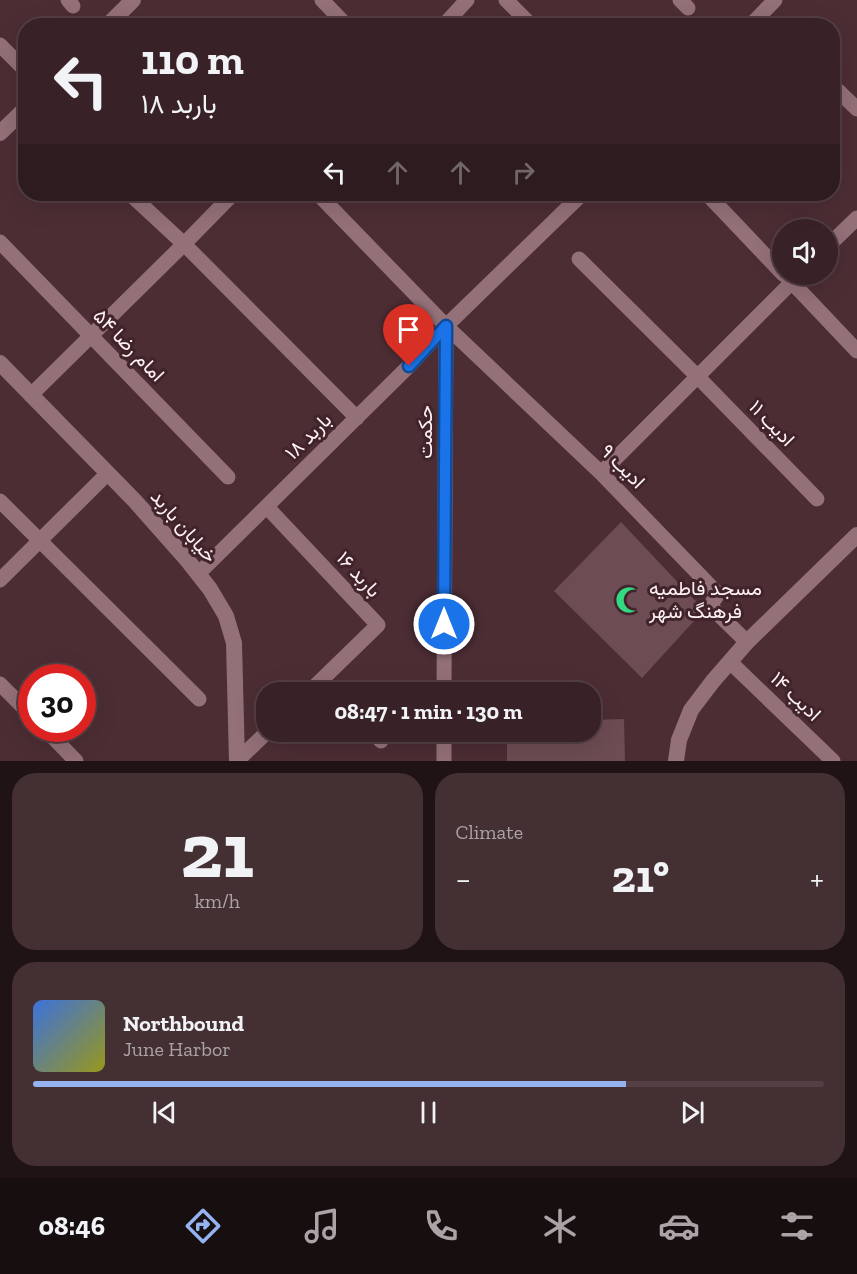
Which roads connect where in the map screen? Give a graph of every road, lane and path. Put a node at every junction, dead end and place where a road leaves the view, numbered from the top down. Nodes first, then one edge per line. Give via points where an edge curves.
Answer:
1 (133, 0) edge
2 (322, 0) edge
3 (467, 0) edge
4 (506, 0) edge
5 (776, 0) edge
6 (116, 18) edge
7 (339, 18) edge
8 (450, 18) edge
9 (524, 18) edge
10 (758, 18) edge
11 (0, 45) edge
12 (18, 62) edge
13 (840, 92) edge
14 (857, 109) edge
15 (18, 116) edge
16 (0, 133) edge
17 (137, 201) edge
18 (226, 201) edge
19 (325, 201) edge
20 (575, 201) edge
21 (714, 201) edge
22 (854, 225) edge
23 (838, 238) edge
24 (0, 242) edge
25 (184, 244) junction
26 (579, 259) dead end
27 (772, 259) edge
28 (781, 285) edge
29 (797, 285) edge
30 (446, 326) junction
31 (91, 337) junction
32 (857, 351) edge
33 (0, 363) edge
34 (698, 377) junction
35 (32, 395) junction
36 (357, 417) junction
37 (108, 473) junction
38 (601, 473) junction
39 (228, 477) dead end
40 (817, 499) dead end
41 (0, 501) edge
42 (267, 507) junction
43 (857, 535) edge
44 (40, 540) junction
45 (198, 574) junction
46 (0, 580) edge
47 (747, 642) junction
48 (730, 662) junction
49 (320, 681) edge
50 (444, 682) edge
51 (0, 684) edge
52 (199, 699) dead end
53 (18, 702) edge
54 (58, 742) edge
55 (257, 742) edge
56 (444, 742) edge
57 (76, 761) edge
58 (237, 761) edge
59 (444, 761) edge
60 (676, 761) edge
61 (833, 761) edge

1 - 6 street
2 - 7 street
3 - 8 street
4 - 9 street
5 - 10 street
11 - 12 street
13 - 14 street
15 - 16 street
17 - 25 street
18 - 25 street
19 - 30 street, ادیب ۹
20 - 30 street
21 - 27 street
22 - 23 street
24 - 31 street, امام رضا ۵۴
25 - 31 street
25 - 36 street
26 - 34 street, ادیب ۱۱
28 - 34 street
29 - 32 street
30 - 36 street, باربد ۱۸
30 - 38 street, ادیب ۹
30 - 50 street, حکمت
31 - 35 street
31 - 39 street, امام رضا ۵۴
33 - 35 street, خیابان باربد
34 - 38 street
34 - 40 street, ادیب ۱۱
35 - 37 street, خیابان باربد
36 - 42 street, باربد ۱۸
37 - 44 street
37 - 45 street, خیابان باربد
38 - 47 street, ادیب ۹ via 718,594 710,606
41 - 44 street
42 - 45 street, باربد ۱۸
42 - 49 street, باربد ۱۶ via 378,625
43 - 47 street
44 - 46 street
44 - 52 street
45 - 58 street, خیابان باربد via 226,616 234,643
47 - 48 street
48 - 60 street via 691,710 679,740
48 - 61 street, ادیب ۱۴
51 - 53 street
54 - 57 street
55 - 58 street
56 - 59 street

